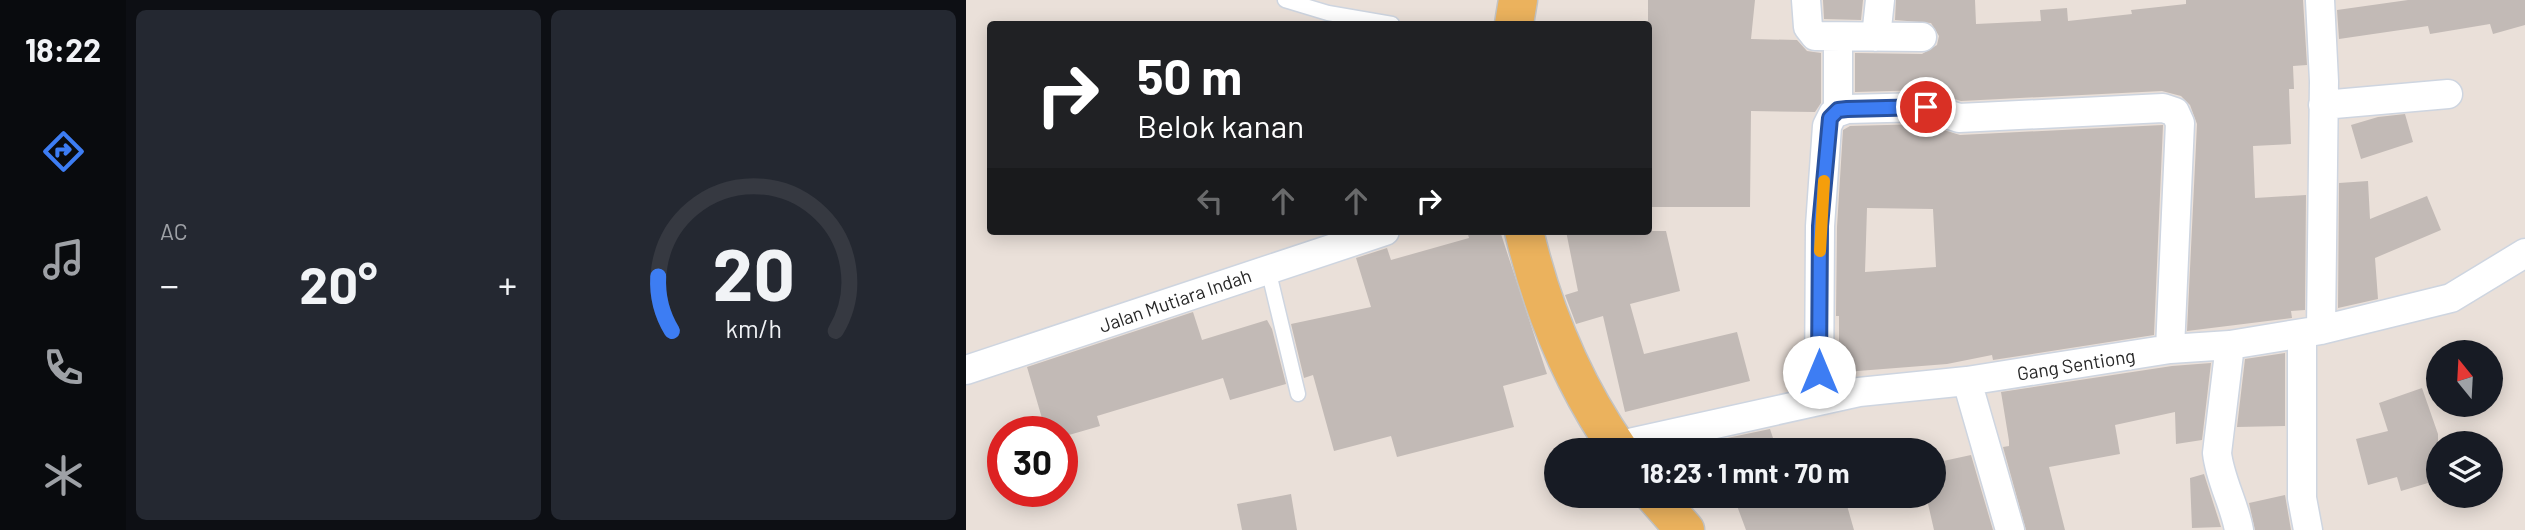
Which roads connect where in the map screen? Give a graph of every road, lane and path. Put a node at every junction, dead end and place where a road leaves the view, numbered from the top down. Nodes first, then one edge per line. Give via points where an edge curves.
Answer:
1 (1285, 0) edge
2 (1518, 0) edge
3 (1806, 0) edge
4 (1880, 0) edge
5 (2320, 0) edge
6 (1375, 21) edge
7 (1514, 21) edge
8 (1838, 37) junction
9 (1876, 37) junction
10 (1922, 37) dead end
11 (2448, 94) dead end
12 (2323, 105) junction
13 (1838, 110) junction
14 (1373, 235) edge
15 (1525, 235) edge
16 (2525, 253) edge
17 (1268, 269) junction
18 (2312, 332) junction
19 (2230, 345) junction
20 (2170, 349) junction
21 (966, 370) edge
22 (1966, 381) junction
23 (1298, 394) dead end
24 (1819, 399) junction
25 (1612, 438) edge
26 (1659, 438) edge
27 (1666, 508) edge
28 (1685, 530) edge
29 (2010, 530) edge
30 (2239, 530) edge
31 (2308, 530) edge

1 - 6 lane
2 - 7 main road
3 - 8 street via 1808,27 1815,36
4 - 9 street
5 - 12 street
8 - 9 street
8 - 13 street
9 - 10 street
11 - 12 street
12 - 18 street
13 - 20 street via 1926,107 1959,118 2163,108 2175,112 2180,123
13 - 24 street via 1827,126 1820,226
14 - 17 street, Jalan Mutiara Indah
15 - 25 main road via 1536,283 1569,365
16 - 18 street, Gang Sentiong via 2451,298
17 - 21 street, Jalan Mutiara Indah
17 - 23 lane
18 - 19 street, Gang Sentiong
18 - 31 street via 2302,498
19 - 20 street, Gang Sentiong
19 - 30 street via 2217,453
20 - 22 street, Gang Sentiong
22 - 24 street, Gang Sentiong
22 - 29 street
24 - 26 street, Gang Sentiong
27 - 28 main road

